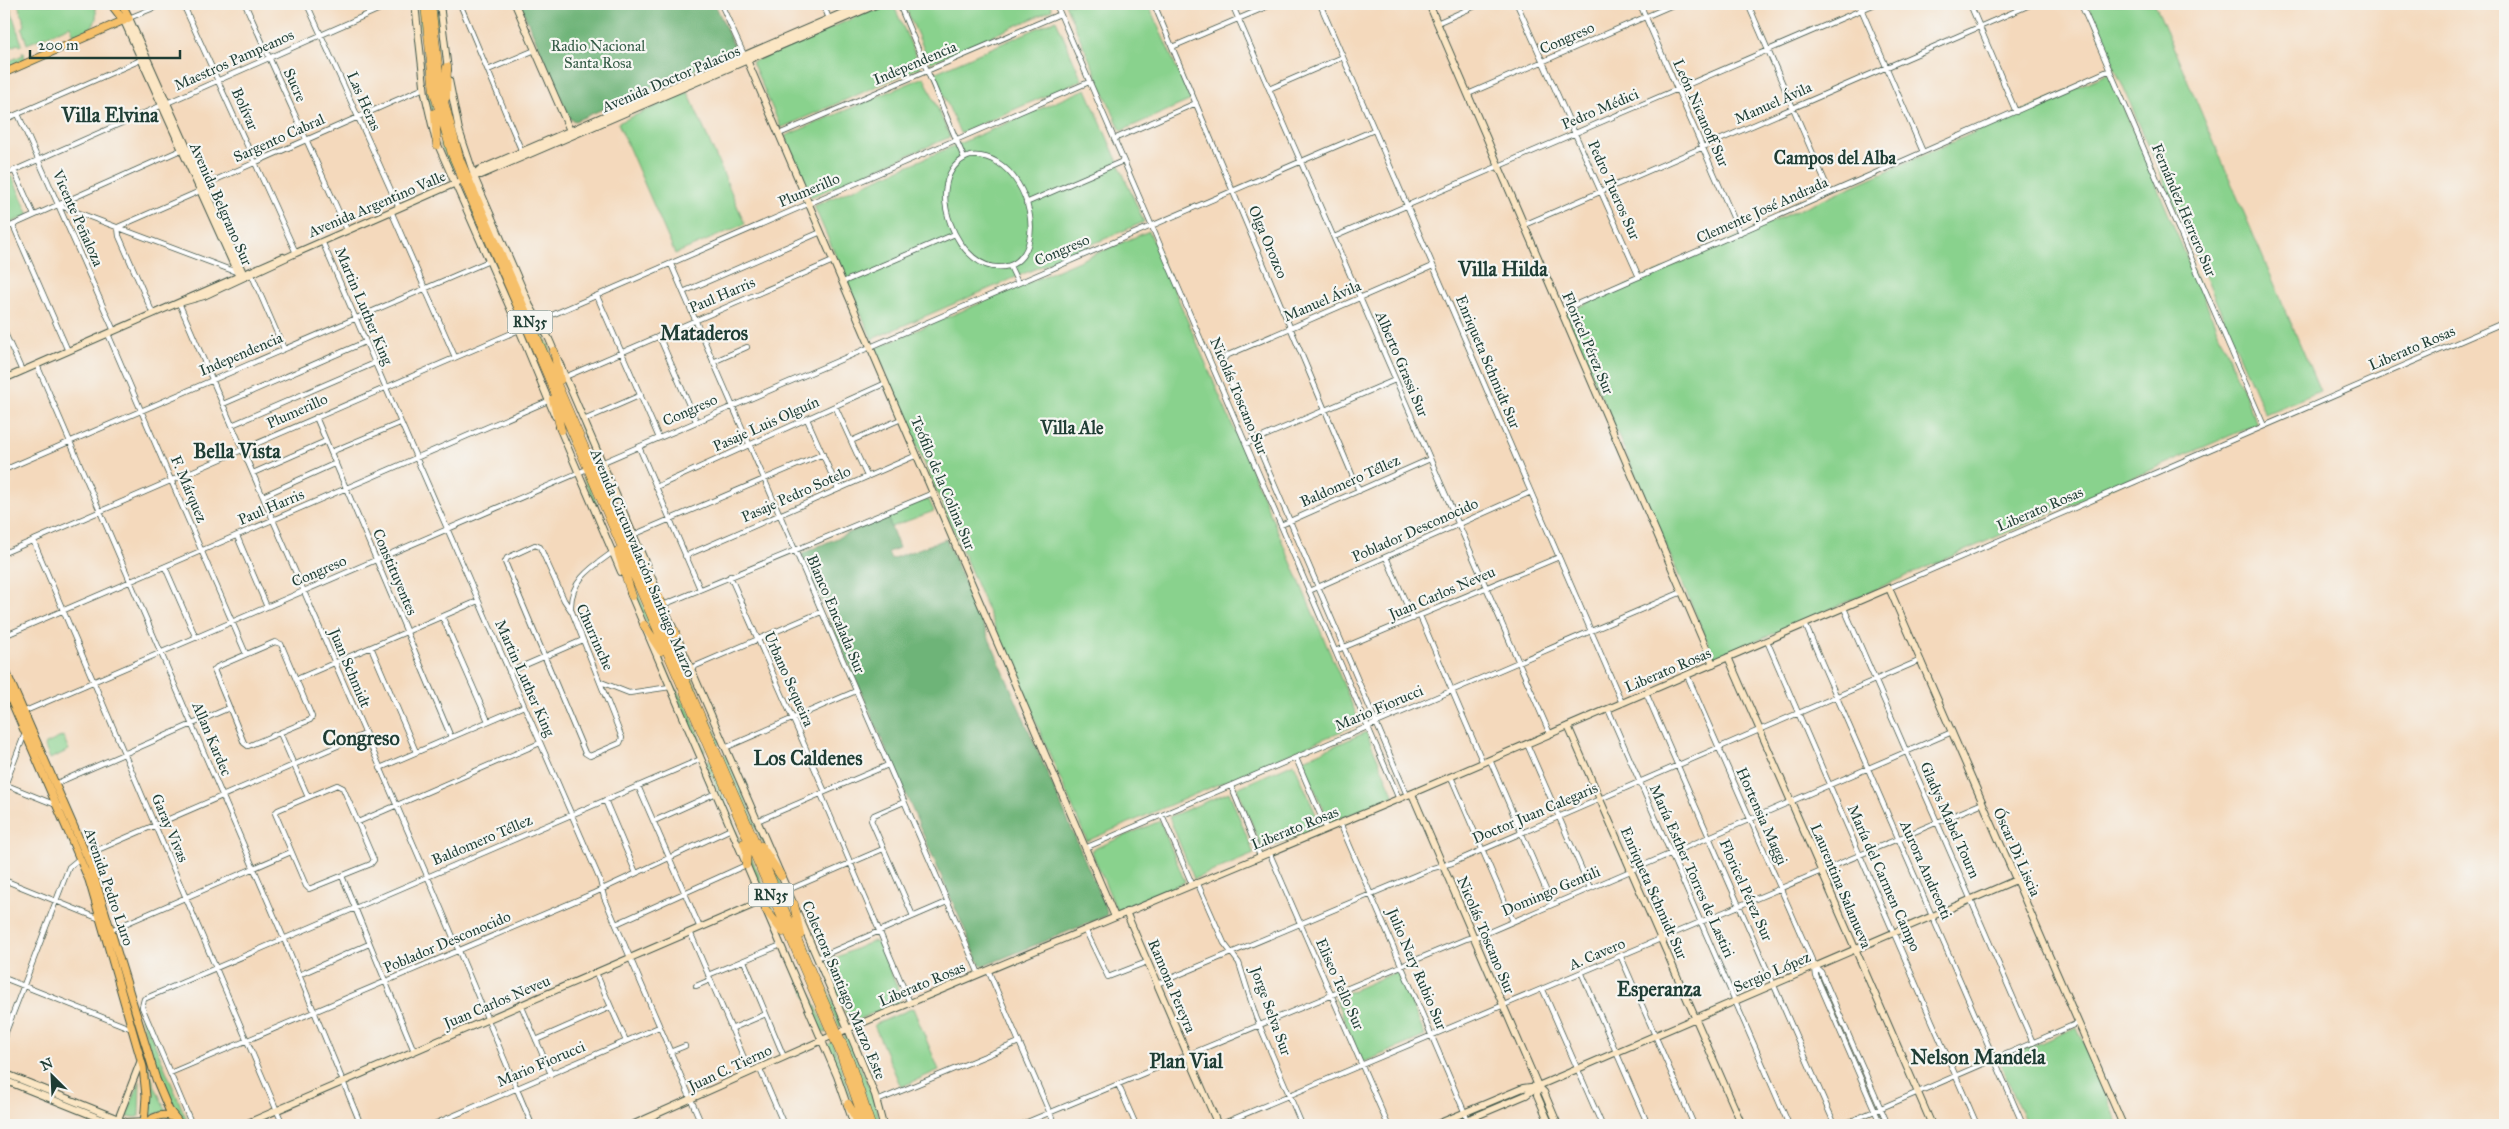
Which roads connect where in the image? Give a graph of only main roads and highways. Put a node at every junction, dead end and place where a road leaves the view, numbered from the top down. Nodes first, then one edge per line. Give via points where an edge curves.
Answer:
1 (111, 4) edge
2 (122, 4) edge
3 (425, 4) edge
4 (431, 4) edge
5 (127, 20) junction
6 (428, 39) junction
7 (447, 67) road end
8 (4, 73) edge
9 (437, 144) road end
10 (460, 160) junction
11 (465, 179) junction
12 (522, 328) junction
13 (554, 351) road end
14 (561, 430) road end
15 (583, 445) junction
16 (590, 467) junction
17 (595, 486) junction
18 (612, 511) junction
19 (632, 596) road end
20 (663, 604) road end
21 (644, 625) road end
22 (675, 631) road end
23 (4, 667) edge
24 (4, 686) edge
25 (693, 713) junction
26 (20, 714) junction
27 (704, 723) junction
28 (714, 753) junction
29 (52, 785) junction
30 (726, 789) junction
31 (735, 796) junction
32 (83, 857) junction
33 (746, 865) road end
34 (781, 876) road end
35 (794, 904) road end
36 (766, 910) road end
37 (818, 995) junction
38 (129, 1017) junction
39 (121, 1024) road end
40 (835, 1034) junction
41 (848, 1104) road end
42 (179, 1122) edge
43 (147, 1123) edge
44 (860, 1125) edge
45 (865, 1125) edge
46 (871, 1125) edge

1 - 5 main road, Avenida Belgrano Sur
2 - 5 main road, Avenida Belgrano Sur
3 - 6 highway, Avenida Circunvalación Santiago Marzo / RN35
4 - 10 highway, Avenida Circunvalación Santiago Marzo / RN35 via 442,98
5 - 8 main road
6 - 9 highway via 427,66
6 - 11 highway, Avenida Circunvalación Santiago Marzo / RN35 via 439,114 448,146
7 - 10 highway via 446,98
10 - 11 highway, Avenida Circunvalación Santiago Marzo / RN35
11 - 12 highway, Avenida Circunvalación Santiago Marzo / RN35
11 - 15 highway, Avenida Circunvalación Santiago Marzo / RN35
12 - 14 highway via 554,402
12 - 16 highway, Avenida Circunvalación Santiago Marzo / RN35
13 - 15 highway via 558,374 578,421
15 - 16 highway, Avenida Circunvalación Santiago Marzo / RN35
16 - 17 highway, Avenida Circunvalación Santiago Marzo / RN35
16 - 18 highway, Avenida Circunvalación Santiago Marzo / RN35
17 - 19 highway
17 - 25 highway, Avenida Circunvalación Santiago Marzo / RN35
18 - 20 highway via 642,571
18 - 27 highway, Avenida Circunvalación Santiago Marzo / RN35
21 - 25 highway via 658,644
22 - 27 highway via 678,653
23 - 26 main road, Avenida Pedro Luro
24 - 26 main road, Avenida Pedro Luro
25 - 28 highway, Avenida Circunvalación Santiago Marzo / RN35
26 - 29 main road, Avenida Pedro Luro
26 - 29 main road, Avenida Pedro Luro via 25,733
27 - 28 highway, Avenida Circunvalación Santiago Marzo / RN35
28 - 30 highway, Avenida Circunvalación Santiago Marzo / RN35
28 - 31 highway, Avenida Circunvalación Santiago Marzo / RN35
29 - 32 main road, Avenida Pedro Luro via 66,809
29 - 32 main road, Avenida Pedro Luro via 51,800 57,805
30 - 33 highway via 730,810 746,849
30 - 37 highway, Avenida Circunvalación Santiago Marzo / RN35
31 - 34 highway via 746,810 762,848
31 - 37 highway, Avenida Circunvalación Santiago Marzo / RN35
32 - 38 main road, Avenida Pedro Luro
32 - 42 main road, Avenida Pedro Luro via 111,930 158,1085 169,1110
35 - 37 highway
36 - 37 highway via 781,928 798,965
37 - 40 highway, Avenida Circunvalación Santiago Marzo / RN35
38 - 39 main road
38 - 43 main road, Avenida Pedro Luro via 141,1060
40 - 45 highway, Avenida Circunvalación Santiago Marzo / RN35
40 - 46 highway, Avenida Circunvalación Santiago Marzo / RN35 via 857,1078
41 - 44 highway
42 - 43 main road via 164,1115

